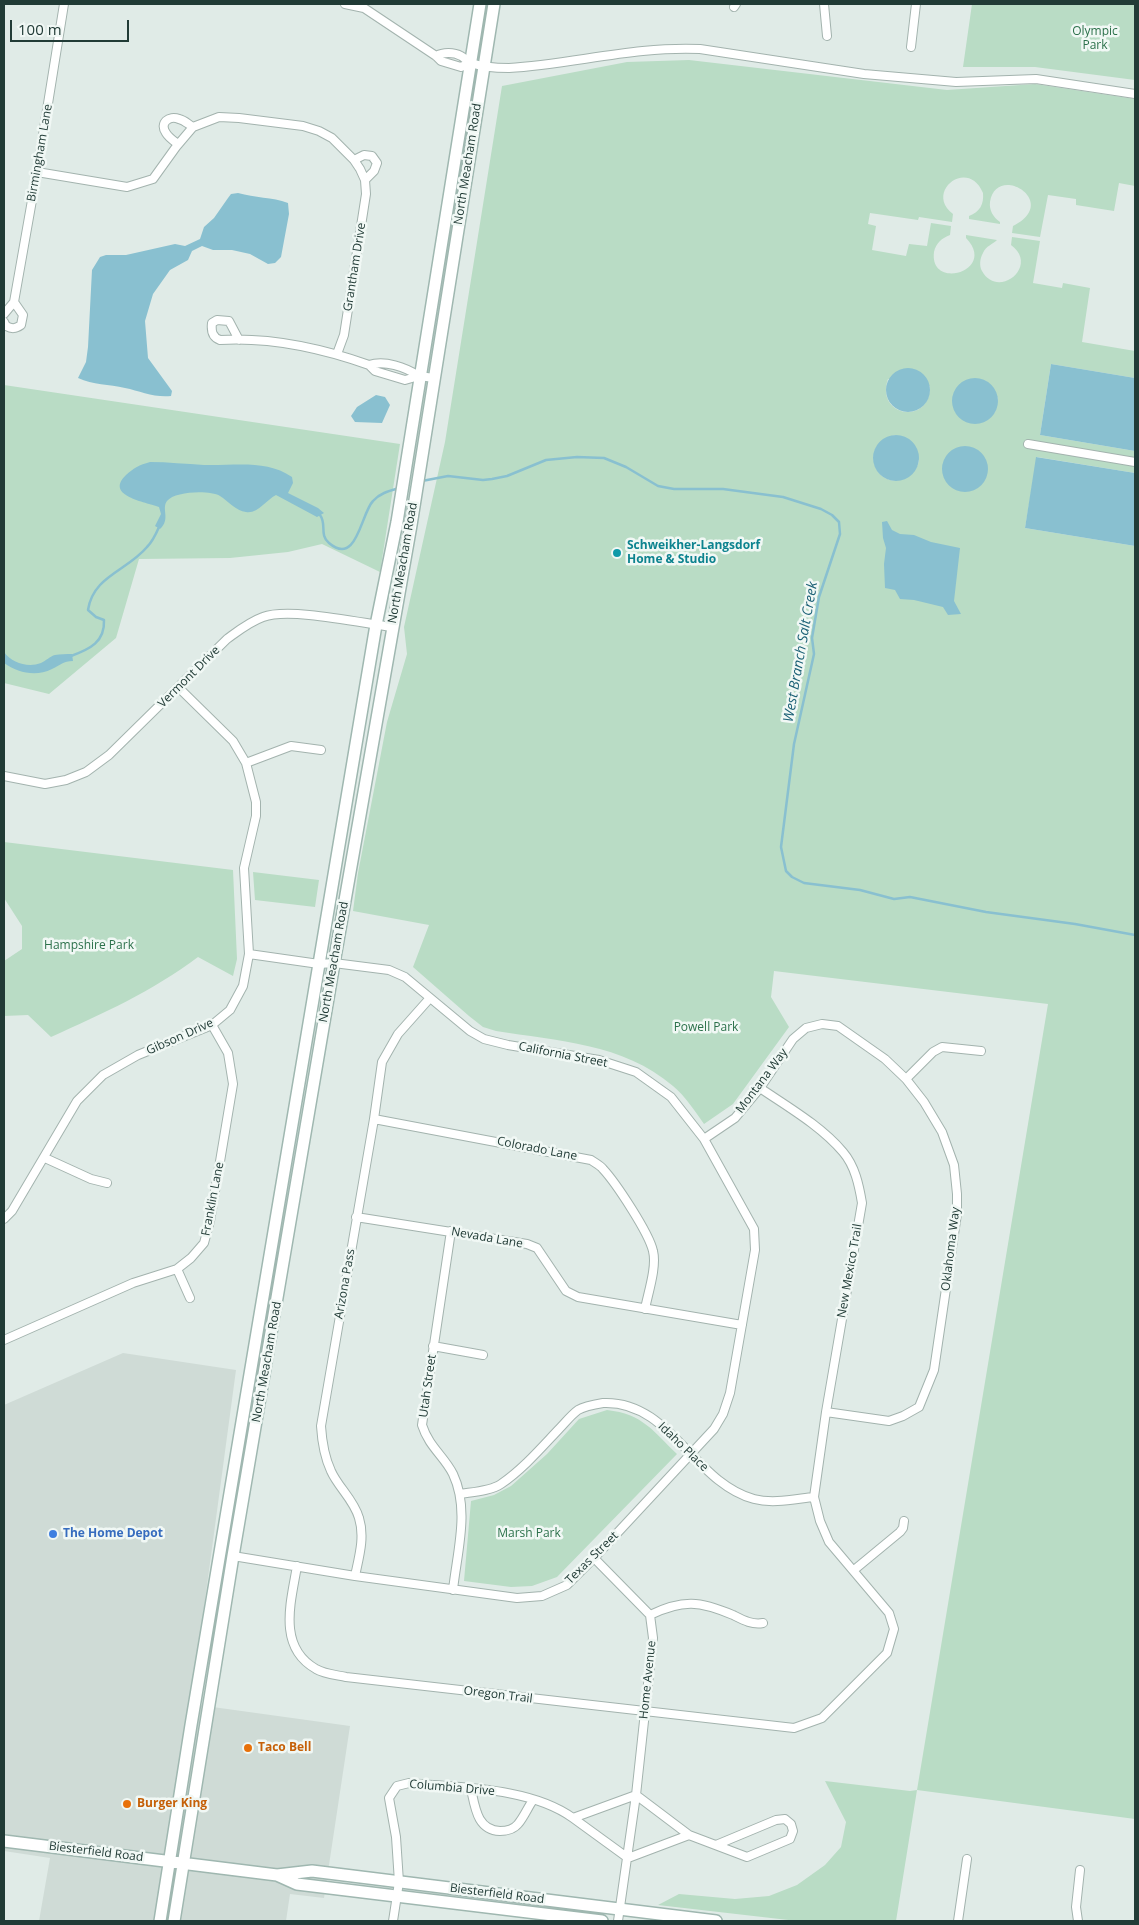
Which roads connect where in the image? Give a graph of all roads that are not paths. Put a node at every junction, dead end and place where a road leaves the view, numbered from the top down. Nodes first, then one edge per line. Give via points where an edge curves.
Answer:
1 (64, 4) edge
2 (345, 4) edge
3 (480, 4) edge
4 (494, 4) edge
5 (824, 4) edge
6 (916, 4) edge
7 (827, 36) dead end
8 (911, 47) dead end
9 (436, 56) junction
10 (470, 63) junction
11 (484, 65) junction
12 (1135, 94) edge
13 (193, 127) junction
14 (178, 144) junction
15 (354, 160) junction
16 (37, 172) junction
17 (365, 180) junction
18 (14, 302) junction
19 (4, 314) edge
20 (4, 322) edge
21 (240, 340) dead end
22 (337, 354) junction
23 (369, 365) junction
24 (419, 376) junction
25 (434, 378) junction
26 (1028, 444) dead end
27 (1135, 462) edge
28 (376, 625) junction
29 (392, 627) junction
30 (179, 688) junction
31 (321, 750) dead end
32 (246, 763) junction
33 (4, 776) edge
34 (249, 954) junction
35 (334, 963) junction
36 (319, 964) junction
37 (430, 998) junction
38 (212, 1025) junction
39 (793, 1039) joint
40 (981, 1051) dead end
41 (906, 1079) junction
42 (760, 1088) junction
43 (374, 1119) junction
44 (704, 1138) junction
45 (45, 1158) junction
46 (107, 1183) dead end
47 (356, 1217) junction
48 (4, 1219) edge
49 (451, 1231) junction
50 (177, 1269) junction
51 (190, 1298) dead end
52 (646, 1309) junction
53 (742, 1325) junction
54 (4, 1340) edge
55 (433, 1346) junction
56 (483, 1356) dead end
57 (826, 1412) junction
58 (690, 1454) junction
59 (460, 1494) junction
60 (814, 1497) junction
61 (904, 1521) dead end
62 (233, 1556) junction
63 (594, 1558) junction
64 (297, 1566) junction
65 (854, 1570) junction
66 (355, 1576) junction
67 (453, 1590) junction
68 (650, 1615) junction
69 (763, 1624) dead end
70 (645, 1711) junction
71 (471, 1789) junction
72 (636, 1795) junction
73 (533, 1800) junction
74 (573, 1818) junction
75 (689, 1835) junction
76 (4, 1841) edge
77 (716, 1846) junction
78 (628, 1858) junction
79 (967, 1859) dead end
80 (169, 1861) junction
81 (184, 1863) junction
82 (1080, 1870) dead end
83 (278, 1875) junction
84 (399, 1882) junction
85 (397, 1897) junction
86 (620, 1909) junction
87 (160, 1921) edge
88 (174, 1921) edge
89 (393, 1921) edge
90 (602, 1921) edge
91 (618, 1921) edge
92 (716, 1921) edge
93 (958, 1921) edge
94 (1078, 1921) edge

1 - 16 street, Birmingham Lane
2 - 9 street via 364,8
3 - 10 main road, North Meacham Road
4 - 11 main road, North Meacham Road
5 - 7 street
6 - 8 street
9 - 10 street via 457,67
9 - 10 street via 442,52 459,55
10 - 11 street
10 - 24 main road, North Meacham Road
11 - 12 street via 508,68 642,50 700,48 864,74 956,82 1036,79
11 - 25 main road, North Meacham Road
13 - 14 street
13 - 14 street via 181,119 167,119 164,123 166,134
13 - 15 street via 219,117 303,126 332,138
14 - 16 street via 153,179 127,187
15 - 17 street
15 - 17 street, Grantham Drive via 364,155 372,156 377,163 374,172
16 - 18 street, Birmingham Lane
17 - 22 street, Grantham Drive via 364,208 346,325
18 - 19 street, Birmingham Lane
18 - 20 street, Birmingham Lane via 23,315 21,326 10,328
21 - 22 street via 304,345
22 - 23 street
23 - 24 street via 376,363 406,368
23 - 24 street via 375,371 405,380
24 - 25 street
24 - 28 main road, North Meacham Road via 400,502
25 - 29 main road, North Meacham Road
26 - 27 street
28 - 29 street, Vermont Drive
28 - 30 street, Vermont Drive via 282,613 264,617 243,627 227,640
28 - 36 main road, North Meacham Road
29 - 35 main road, North Meacham Road
30 - 32 street, Gibson Drive via 233,741
30 - 33 street, Vermont Drive via 109,755 86,772 45,784
31 - 32 street via 291,746
32 - 34 street, Gibson Drive via 256,802 256,816 244,868
34 - 36 street, California Street
34 - 38 street, Gibson Drive via 238,998 230,1010
35 - 36 street, California Street
35 - 37 street, California Street via 389,970 405,977
35 - 62 main road, North Meacham Road
36 - 80 main road, North Meacham Road
37 - 43 street, Arizona Pass via 398,1034 382,1062
37 - 44 street, California Street via 484,1039 598,1060 636,1072 671,1097
38 - 45 street, Gibson Drive via 138,1055 103,1075 77,1101
38 - 50 street, Franklin Lane via 228,1053 233,1084 230,1106 204,1243
39 - 41 street, Oklahoma Way via 806,1028 822,1024 838,1026 885,1059
39 - 42 street, Montana Way
40 - 41 street via 942,1047
41 - 57 street, Oklahoma Way via 942,1132 954,1165 957,1194 957,1214 934,1370 919,1407 904,1416 890,1421
42 - 44 street, Montana Way via 735,1118
42 - 57 street, New Mexico Trail via 816,1126 844,1153 857,1177 862,1203
43 - 47 street, Arizona Pass
43 - 52 street, Colorado Lane via 591,1160 603,1169 630,1206 654,1252
44 - 53 street, California Street via 754,1229 755,1250
45 - 46 street
45 - 48 street, Gibson Drive
47 - 49 street, Nevada Lane
47 - 66 street, Arizona Pass via 321,1426 323,1449 331,1472 350,1498 359,1518 361,1545
49 - 52 street, Nevada Lane via 528,1244 542,1255 566,1290 578,1297
49 - 55 street, Utah Street
50 - 51 street
50 - 54 street, Franklin Lane via 133,1283
52 - 53 street, Nevada Lane
53 - 58 street, Texas Street via 723,1414 714,1429
55 - 56 street
55 - 59 street, Utah Street via 422,1425 426,1438 452,1473
57 - 60 street, New Mexico Trail
58 - 59 street, Idaho Place via 659,1422 642,1412 624,1405 603,1403 578,1410 524,1465 499,1485
58 - 60 street, Idaho Place via 720,1481 754,1499 773,1501
58 - 63 street, Texas Street
59 - 67 street, Utah Street via 462,1514
60 - 65 street via 829,1542
61 - 65 street via 900,1532
62 - 64 street, Texas Street
62 - 81 main road, North Meacham Road
63 - 67 street, Texas Street via 567,1585 542,1596 517,1598
63 - 68 street
64 - 66 street, Texas Street
64 - 70 street, Oregon Trail via 290,1608 290,1636 300,1657 317,1670 346,1677
65 - 70 street, Oregon Trail via 889,1613 894,1629 892,1641 887,1653 822,1718 794,1728
66 - 67 street, Texas Street
68 - 69 street via 668,1607 692,1603 712,1606 754,1624
68 - 70 street, Home Avenue via 653,1638
70 - 72 street, Home Avenue
71 - 73 street, Columbia Drive
71 - 73 street via 478,1818 494,1830 505,1831 514,1827
71 - 84 street, Columbia Drive via 409,1783 397,1786 389,1798
72 - 74 street
72 - 75 street
72 - 78 street, Home Avenue
73 - 74 street, Columbia Drive via 559,1808
74 - 78 street, Columbia Drive
75 - 77 street
75 - 78 street
76 - 80 main road, Biesterfield Road
77 - 77 street via 747,1857 790,1839 791,1824 785,1819 776,1820
78 - 86 street, Home Avenue
79 - 93 street
80 - 81 main road, Biesterfield Road
80 - 87 main road, North Meacham Road
81 - 83 main road, Biesterfield Road
81 - 88 main road, North Meacham Road
82 - 94 street via 1076,1907
83 - 84 main road, Biesterfield Road via 312,1871
83 - 85 main road, Biesterfield Road via 297,1884
84 - 85 street, Columbia Drive
84 - 86 main road, Biesterfield Road
85 - 89 street, Columbia Drive
85 - 90 main road, Biesterfield Road
86 - 91 street, Home Avenue
86 - 92 main road, Biesterfield Road

